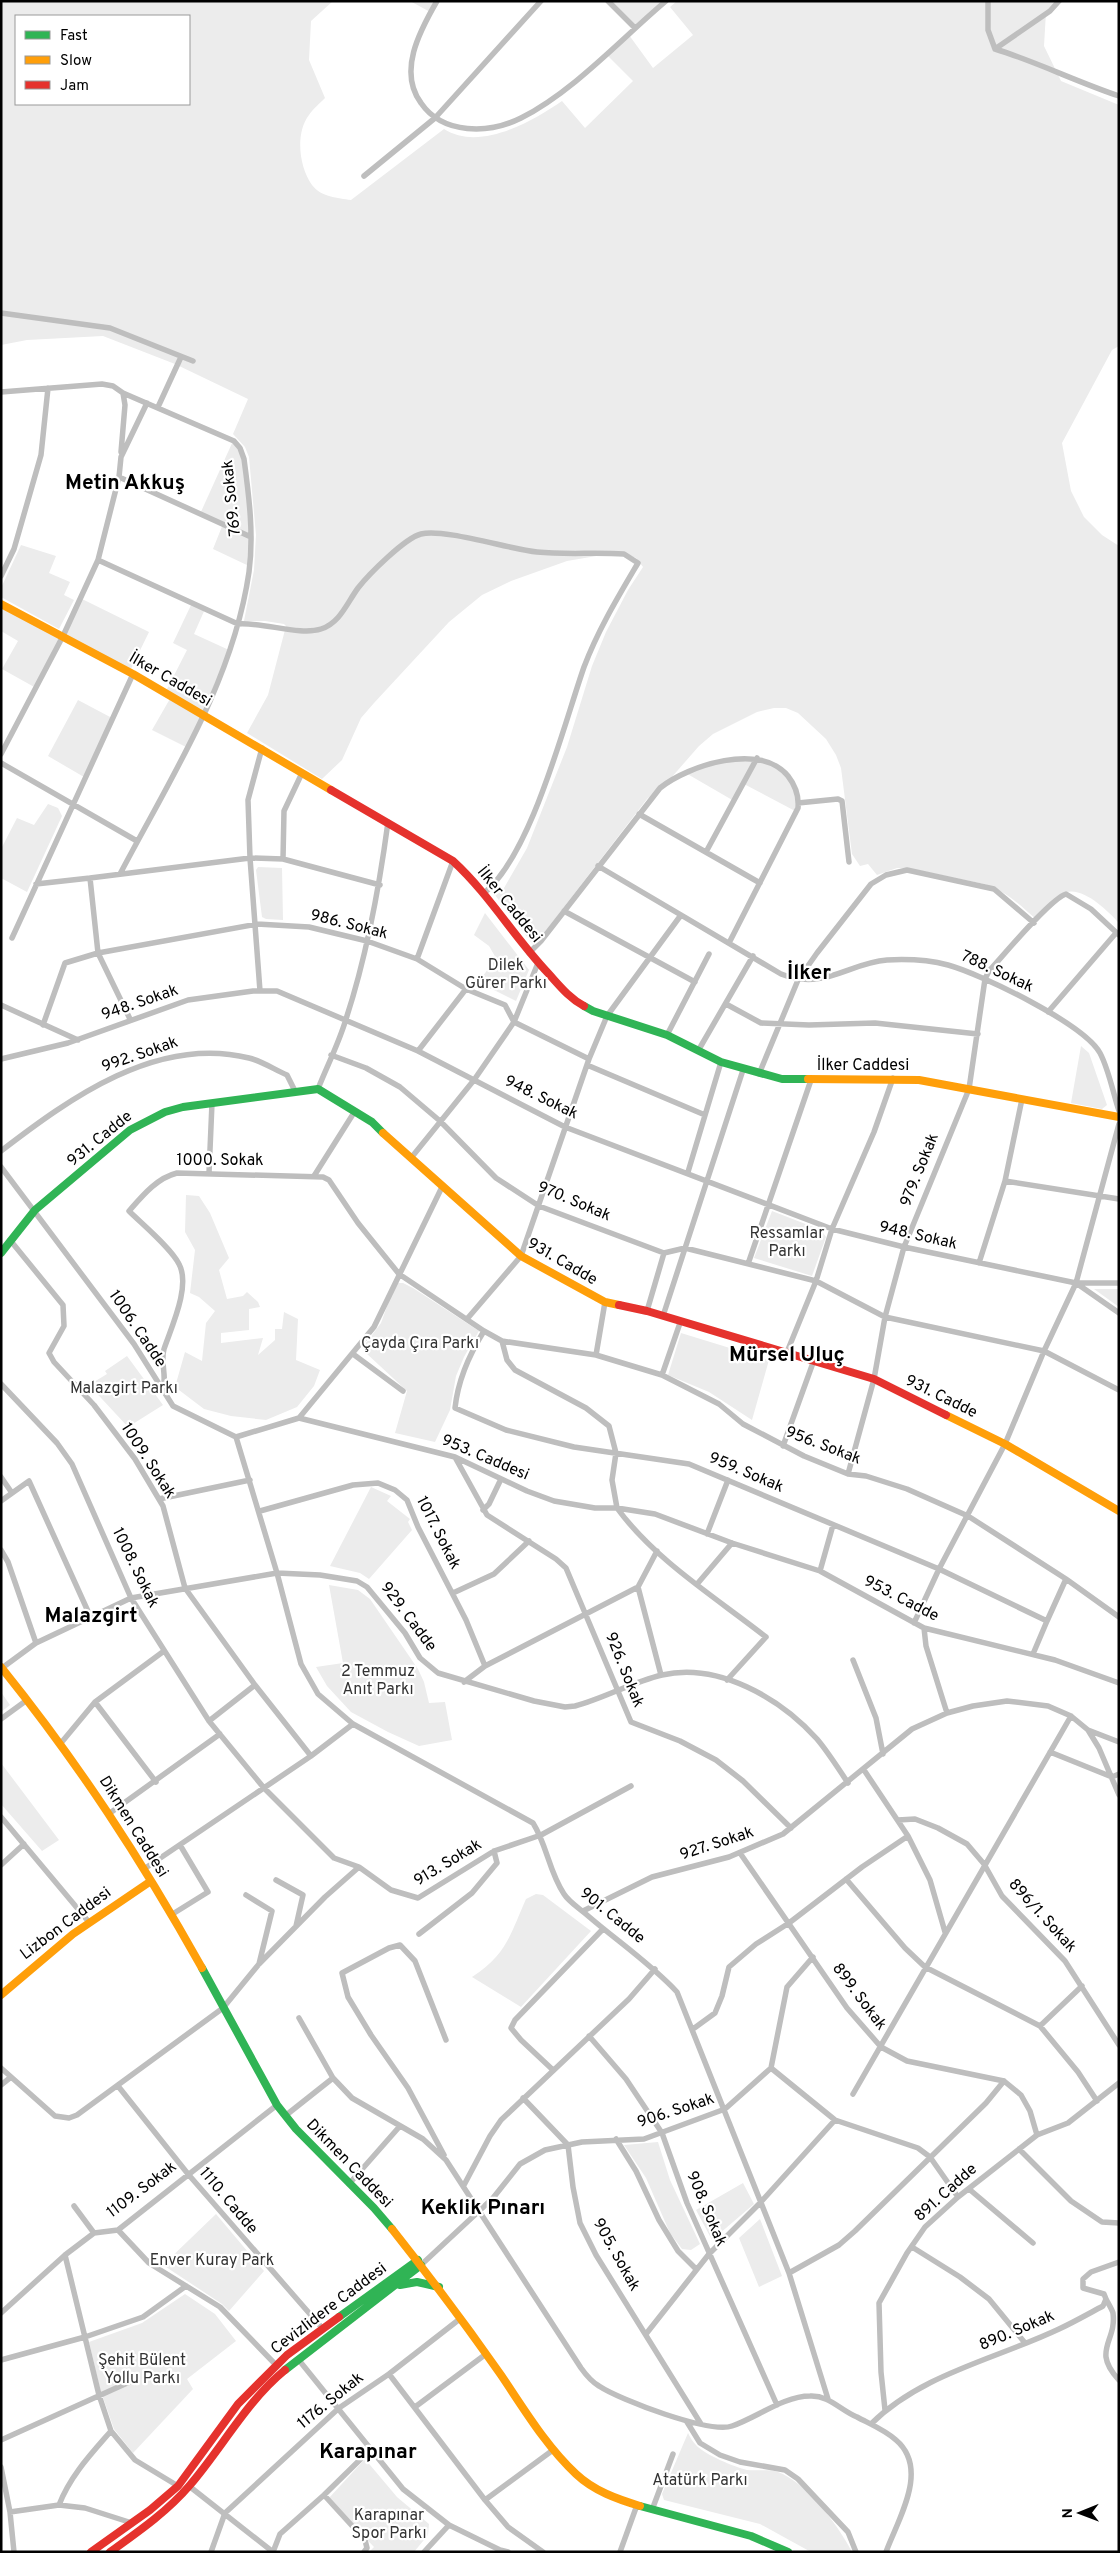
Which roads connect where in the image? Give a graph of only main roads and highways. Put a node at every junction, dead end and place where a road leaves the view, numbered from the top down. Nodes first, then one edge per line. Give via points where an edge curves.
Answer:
1 (1, 604) edge
2 (1119, 1117) edge
3 (1, 1253) edge
4 (1119, 1511) edge
5 (2, 1668) edge
6 (151, 1881) junction
7 (1, 1995) edge
8 (419, 2263) junction
9 (396, 2286) junction
10 (440, 2287) junction
11 (323, 2329) junction
12 (328, 2336) junction
13 (91, 2552) edge
14 (110, 2552) edge
15 (788, 2552) edge

1 - 2 main road, İlker Caddesi via 133,674 453,861 529,953 572,999 607,1016 667,1035 743,1070 782,1079 919,1080
3 - 4 main road, 931. Cadde via 36,1210 130,1130 145,1121 165,1112 212,1103 318,1090 372,1122 521,1256 605,1302 647,1311 874,1379 1005,1444
5 - 6 main road, Dikmen Caddesi via 61,1743 110,1813
6 - 7 main road, Lizbon Caddesi via 88,1922 36,1962
6 - 8 main road, Dikmen Caddesi via 277,2105 374,2208
8 - 9 main road, Cevizlidere Caddesi
8 - 10 main road, Dikmen Caddesi
8 - 11 main road, Cevizlidere Caddesi
9 - 10 main road via 417,2282
9 - 12 main road, Cevizlidere Caddesi
10 - 15 main road, Dikmen Caddesi via 553,2450 594,2488 652,2510 751,2536
11 - 12 main road
11 - 13 main road, Cevizlidere Caddesi via 276,2365 238,2404 178,2486
12 - 14 main road, Cevizlidere Caddesi via 255,2400 189,2486 155,2519

